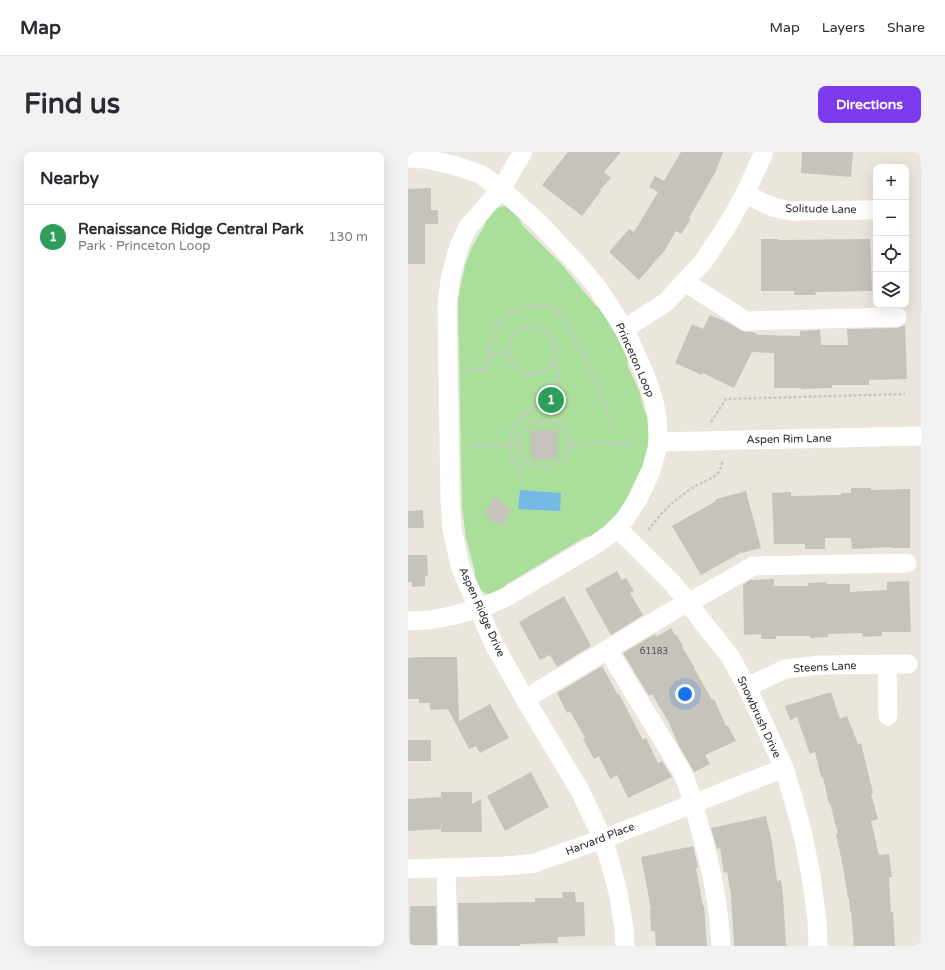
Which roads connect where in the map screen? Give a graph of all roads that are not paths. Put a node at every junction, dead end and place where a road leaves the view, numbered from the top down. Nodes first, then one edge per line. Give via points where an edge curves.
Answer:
1 (523, 152) edge
2 (764, 152) edge
3 (408, 158) edge
4 (500, 189) junction
5 (745, 194) junction
6 (873, 210) edge
7 (685, 282) junction
8 (897, 317) dead end
9 (624, 329) junction
10 (921, 436) edge
11 (658, 442) junction
12 (617, 528) junction
13 (907, 563) dead end
14 (688, 602) junction
15 (478, 609) junction
16 (408, 621) edge
17 (608, 650) junction
18 (887, 664) junction
19 (908, 664) dead end
20 (747, 687) junction
21 (525, 699) junction
22 (888, 716) dead end
23 (784, 768) junction
24 (694, 803) junction
25 (603, 839) junction
26 (446, 868) junction
27 (408, 869) edge
28 (448, 946) edge
29 (625, 946) edge
30 (721, 946) edge
31 (818, 946) edge

1 - 4 street, Aspen Ridge Drive
2 - 5 street
3 - 4 street, Princeton Loop via 453,165 480,174
4 - 9 street, Princeton Loop via 538,222 582,268
4 - 15 street, Aspen Ridge Drive via 468,227 459,246 450,279 447,307 452,529 460,566
5 - 6 street, Solitude Lane via 776,208 791,211
5 - 7 street via 703,262
7 - 8 street via 746,321
7 - 9 street via 666,302
9 - 11 street, Princeton Loop via 654,401
10 - 11 street, Aspen Rim Lane
11 - 12 street, Princeton Loop via 646,484 632,509
12 - 14 street, Snowbrush Drive
12 - 15 street, Princeton Loop via 596,544 537,579
13 - 14 street via 753,566
14 - 17 street
14 - 20 street, Snowbrush Drive via 729,655
15 - 16 street, Princeton Loop via 437,619
15 - 21 street, Aspen Ridge Drive via 495,646
17 - 21 street
17 - 24 street via 689,786
18 - 19 street, Steens Lane
18 - 20 street, Steens Lane via 820,665 785,669
18 - 22 street
20 - 23 street, Snowbrush Drive
21 - 25 street, Aspen Ridge Drive via 579,789
23 - 24 street, Harvard Place
23 - 31 street, Snowbrush Drive via 803,835 811,876
24 - 25 street, Harvard Place
24 - 30 street via 715,892
25 - 26 street, Harvard Place via 529,864
25 - 29 street, Aspen Ridge Drive via 618,892
26 - 27 street, Harvard Place
26 - 28 street

